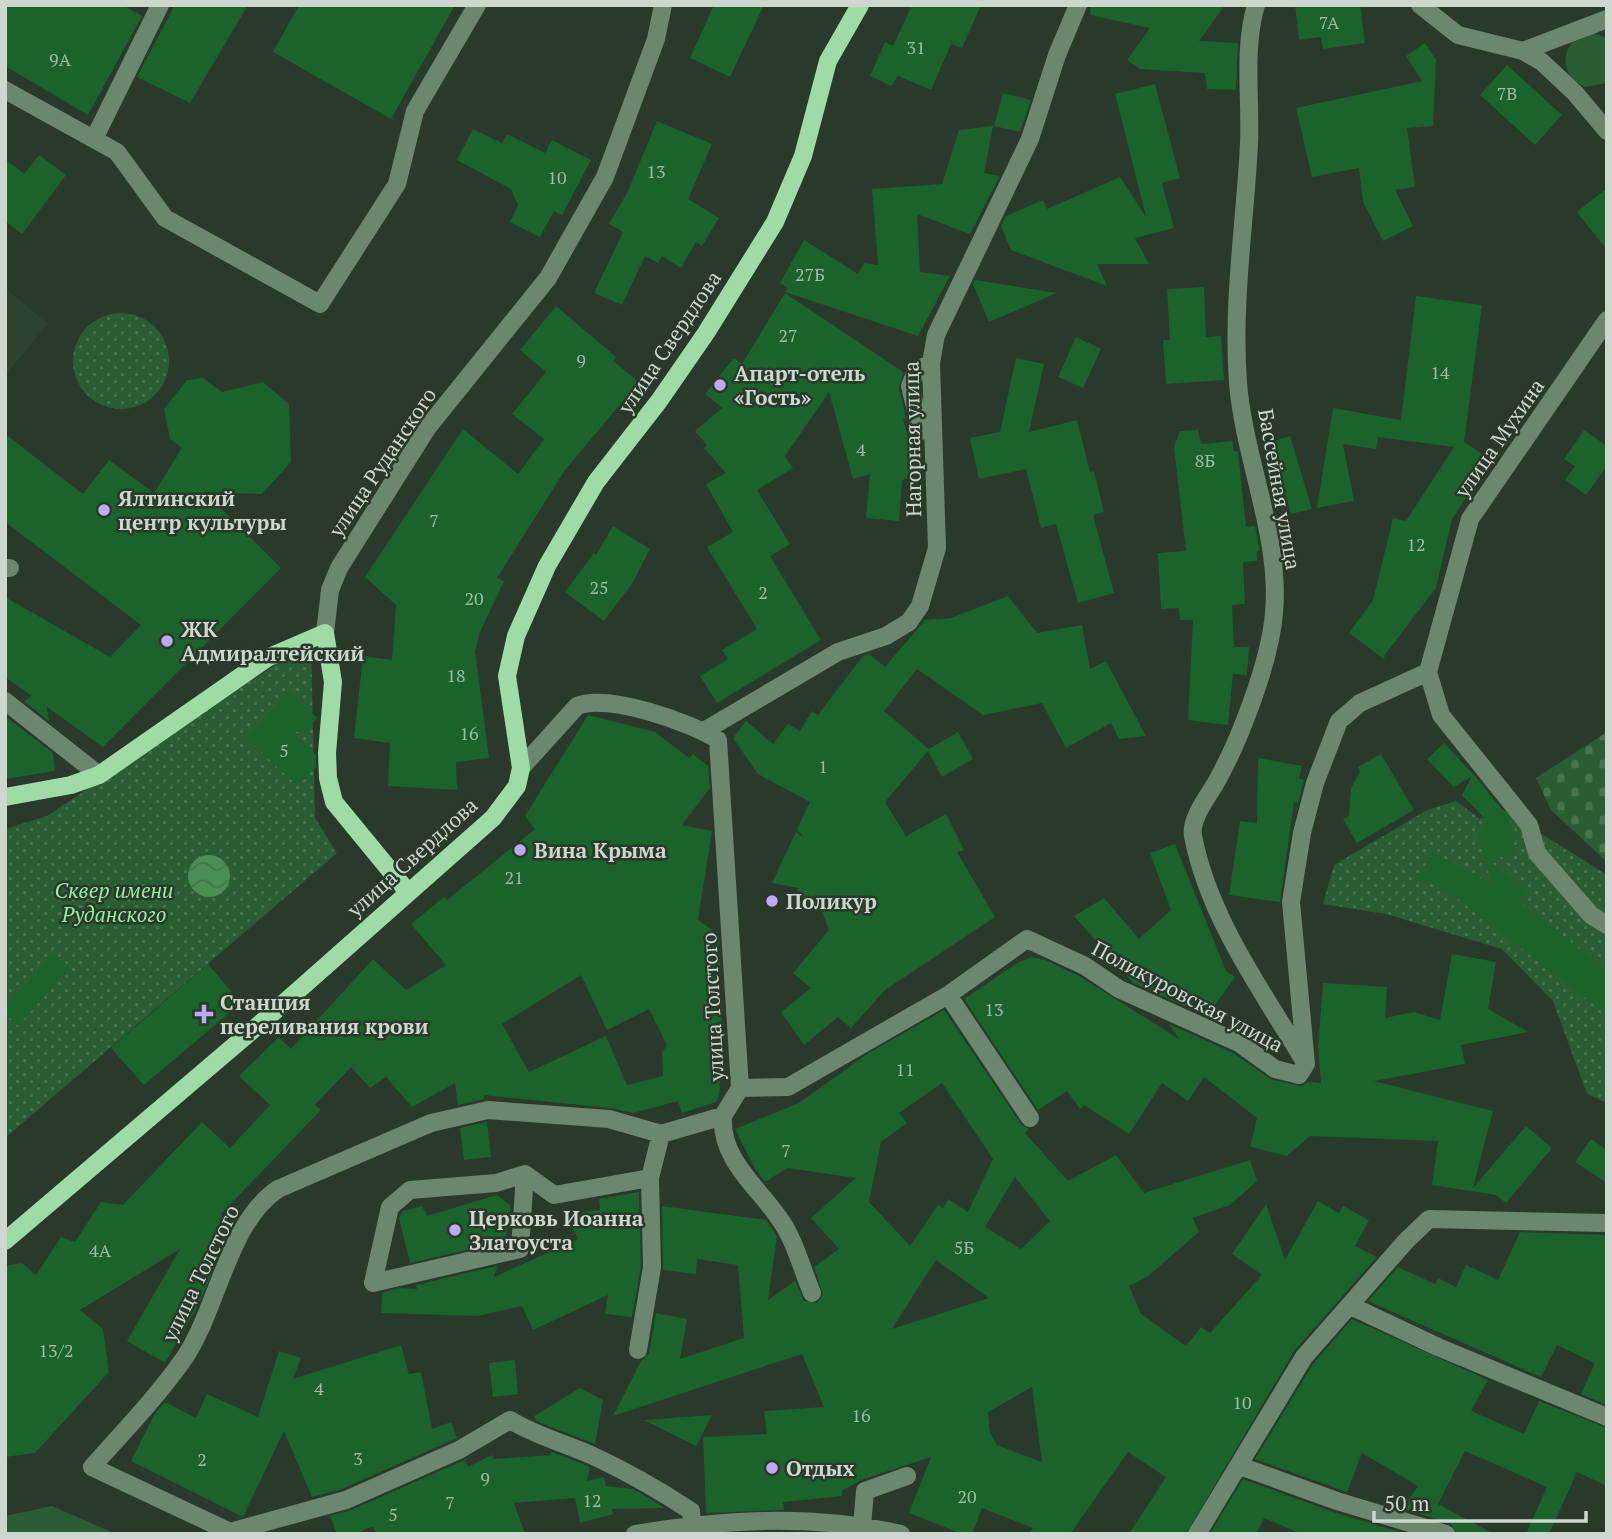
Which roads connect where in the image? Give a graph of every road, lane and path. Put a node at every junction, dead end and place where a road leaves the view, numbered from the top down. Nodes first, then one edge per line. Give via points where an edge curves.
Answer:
1 (160, 5) edge
2 (477, 5) edge
3 (663, 5) edge
4 (860, 5) edge
5 (1078, 5) edge
6 (1256, 5) edge
7 (1405, 5) edge
8 (1420, 5) edge
9 (1433, 19) junction
10 (1607, 19) edge
11 (1523, 51) junction
12 (5, 90) edge
13 (1607, 131) edge
14 (94, 139) junction
15 (1607, 320) edge
16 (931, 362) junction
17 (921, 430) dead end
18 (325, 633) junction
19 (1429, 672) junction
20 (5, 701) edge
21 (704, 731) junction
22 (521, 768) junction
23 (99, 775) junction
24 (5, 797) edge
25 (407, 891) junction
26 (1601, 920) edge
27 (948, 995) junction
28 (1306, 1064) junction
29 (740, 1088) junction
30 (723, 1116) junction
31 (1030, 1118) dead end
32 (661, 1134) junction
33 (525, 1174) junction
34 (650, 1178) junction
35 (1607, 1223) edge
36 (5, 1241) edge
37 (812, 1293) dead end
38 (1351, 1306) junction
39 (638, 1350) dead end
40 (1607, 1417) edge
41 (1240, 1466) junction
42 (907, 1476) dead end
43 (692, 1524) junction
44 (862, 1526) junction
45 (893, 1533) edge
46 (635, 1534) edge
47 (1197, 1534) edge
48 (1446, 1534) edge

1 - 14 street
2 - 14 street via 415,111 397,184 320,304 165,218 117,152
3 - 18 street, улица Руданского via 656,39 605,177 548,278 428,426 339,568 330,590
4 - 22 main road, улица Свердлова via 828,61 803,156 775,222 706,334 596,482 547,566 516,636 507,676
5 - 16 street, Нагорная улица via 1030,139 936,335
6 - 28 street, Бассейная улица via 1251,26 1247,188 1238,287 1238,383 1273,560 1274,614 1257,684 1231,757 1200,808 1192,832 1219,916
7 - 9 street
8 - 9 street
9 - 11 street via 1458,35
10 - 11 street
11 - 13 street via 1575,93
12 - 14 street
15 - 19 street, улица Мухина via 1470,519
16 - 17 street via 916,371 910,386
16 - 21 street, Нагорная улица via 937,548 915,614 886,636 838,652
18 - 23 main road via 267,658
18 - 25 main road via 333,682 327,753 334,802
19 - 26 street via 1441,715 1529,825 1537,853
19 - 28 street, Поликуровская улица via 1360,703 1339,721 1315,783 1291,902
20 - 23 street
21 - 22 street via 590,700 577,706
21 - 29 street, улица Толстого via 718,740
22 - 25 main road, улица Свердлова via 517,786 492,818
23 - 24 main road
25 - 36 main road, улица Свердлова via 268,1017
27 - 28 street, Поликуровская улица via 1027,939 1119,989 1239,1043 1275,1069 1299,1075
27 - 29 street, Поликуровская улица via 788,1087
27 - 31 street
29 - 30 street, улица Толстого
30 - 32 street
30 - 37 street via 722,1135 746,1180 781,1219
32 - 34 street
32 - 43 street, улица Толстого via 609,1119 488,1111 431,1123 278,1189 261,1201 238,1239 184,1359 92,1467 230,1532 346,1500 459,1450 510,1420 653,1485 691,1511
33 - 33 street via 496,1183 410,1191 390,1207 373,1283 520,1249
33 - 34 street via 554,1195
34 - 39 street via 652,1267
35 - 38 street via 1429,1220
38 - 40 street
38 - 41 street via 1304,1357
41 - 47 street
41 - 48 street
42 - 44 street via 865,1491
43 - 44 street via 784,1519
43 - 46 street
44 - 45 street

